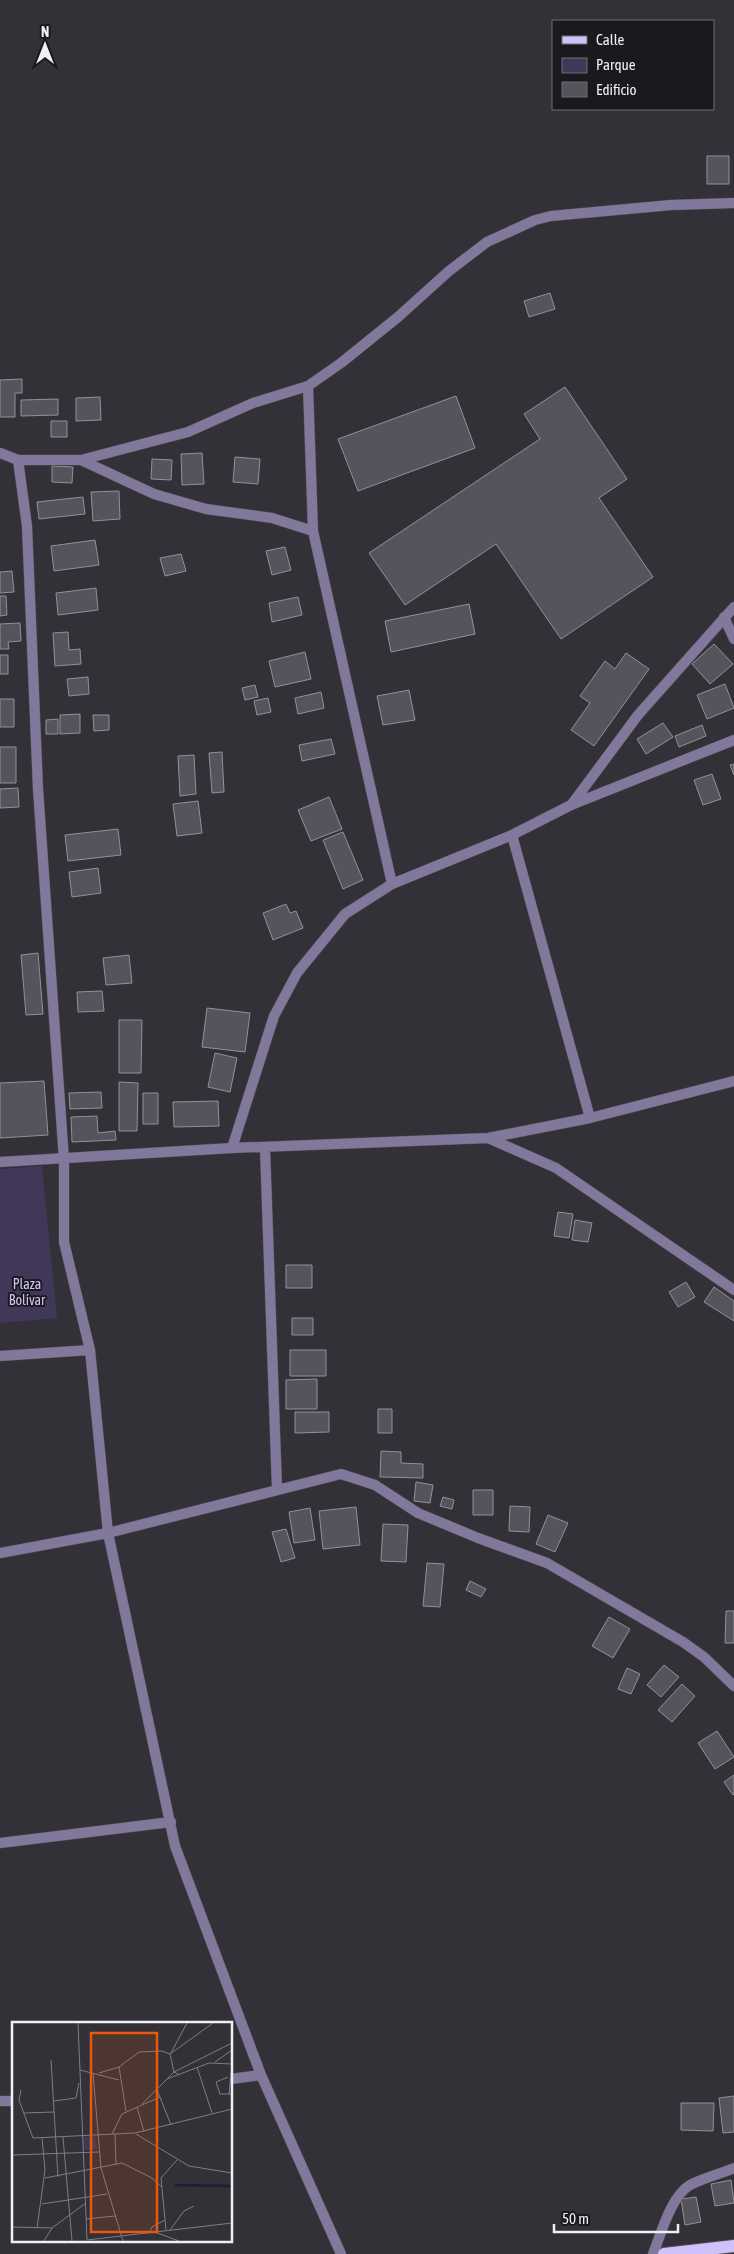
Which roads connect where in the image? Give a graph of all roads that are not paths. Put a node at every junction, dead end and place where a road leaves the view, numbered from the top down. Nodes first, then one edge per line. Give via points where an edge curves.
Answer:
1 (734, 203) edge
2 (308, 386) junction
3 (0, 453) edge
4 (18, 460) junction
5 (81, 460) junction
6 (313, 531) junction
7 (734, 607) edge
8 (724, 617) junction
9 (734, 639) edge
10 (734, 740) edge
11 (571, 805) junction
12 (512, 834) junction
13 (392, 884) junction
14 (734, 1081) edge
15 (590, 1118) junction
16 (488, 1138) junction
17 (232, 1148) junction
18 (265, 1148) junction
19 (64, 1160) junction
20 (0, 1162) edge
21 (734, 1290) edge
22 (90, 1350) junction
23 (0, 1356) edge
24 (276, 1489) junction
25 (108, 1534) junction
26 (0, 1553) edge
27 (734, 1686) edge
28 (171, 1822) junction
29 (0, 1843) edge
30 (262, 2075) junction
31 (232, 2079) edge
32 (734, 2168) edge
33 (734, 2246) edge
34 (704, 2249) junction
35 (341, 2254) edge
36 (653, 2254) edge
37 (664, 2254) edge
38 (717, 2254) edge

1 - 2 street via 671,204 535,220 488,242 341,363
2 - 5 street via 253,403 188,432
2 - 6 street
3 - 4 street
4 - 5 street
4 - 19 street via 27,526 38,789
5 - 6 street via 154,494 206,509 272,518
6 - 13 street
7 - 8 street
8 - 9 street
8 - 11 street via 638,715
10 - 11 street
11 - 12 street
12 - 13 street
12 - 15 street
13 - 17 street via 345,914 297,973 274,1016
14 - 15 street
15 - 16 street
16 - 18 street
16 - 21 street via 556,1168
17 - 18 street
17 - 19 street
18 - 24 street
19 - 20 street
19 - 22 street via 64,1242
22 - 23 street
22 - 25 street
24 - 25 street
24 - 27 street via 341,1474 375,1485 418,1513 548,1563 697,1652
25 - 26 street
25 - 28 street
28 - 29 street
28 - 30 street via 176,1846
30 - 31 street
30 - 35 street
32 - 36 street via 682,2191 673,2204
33 - 34 main road
34 - 37 main road
34 - 38 street

